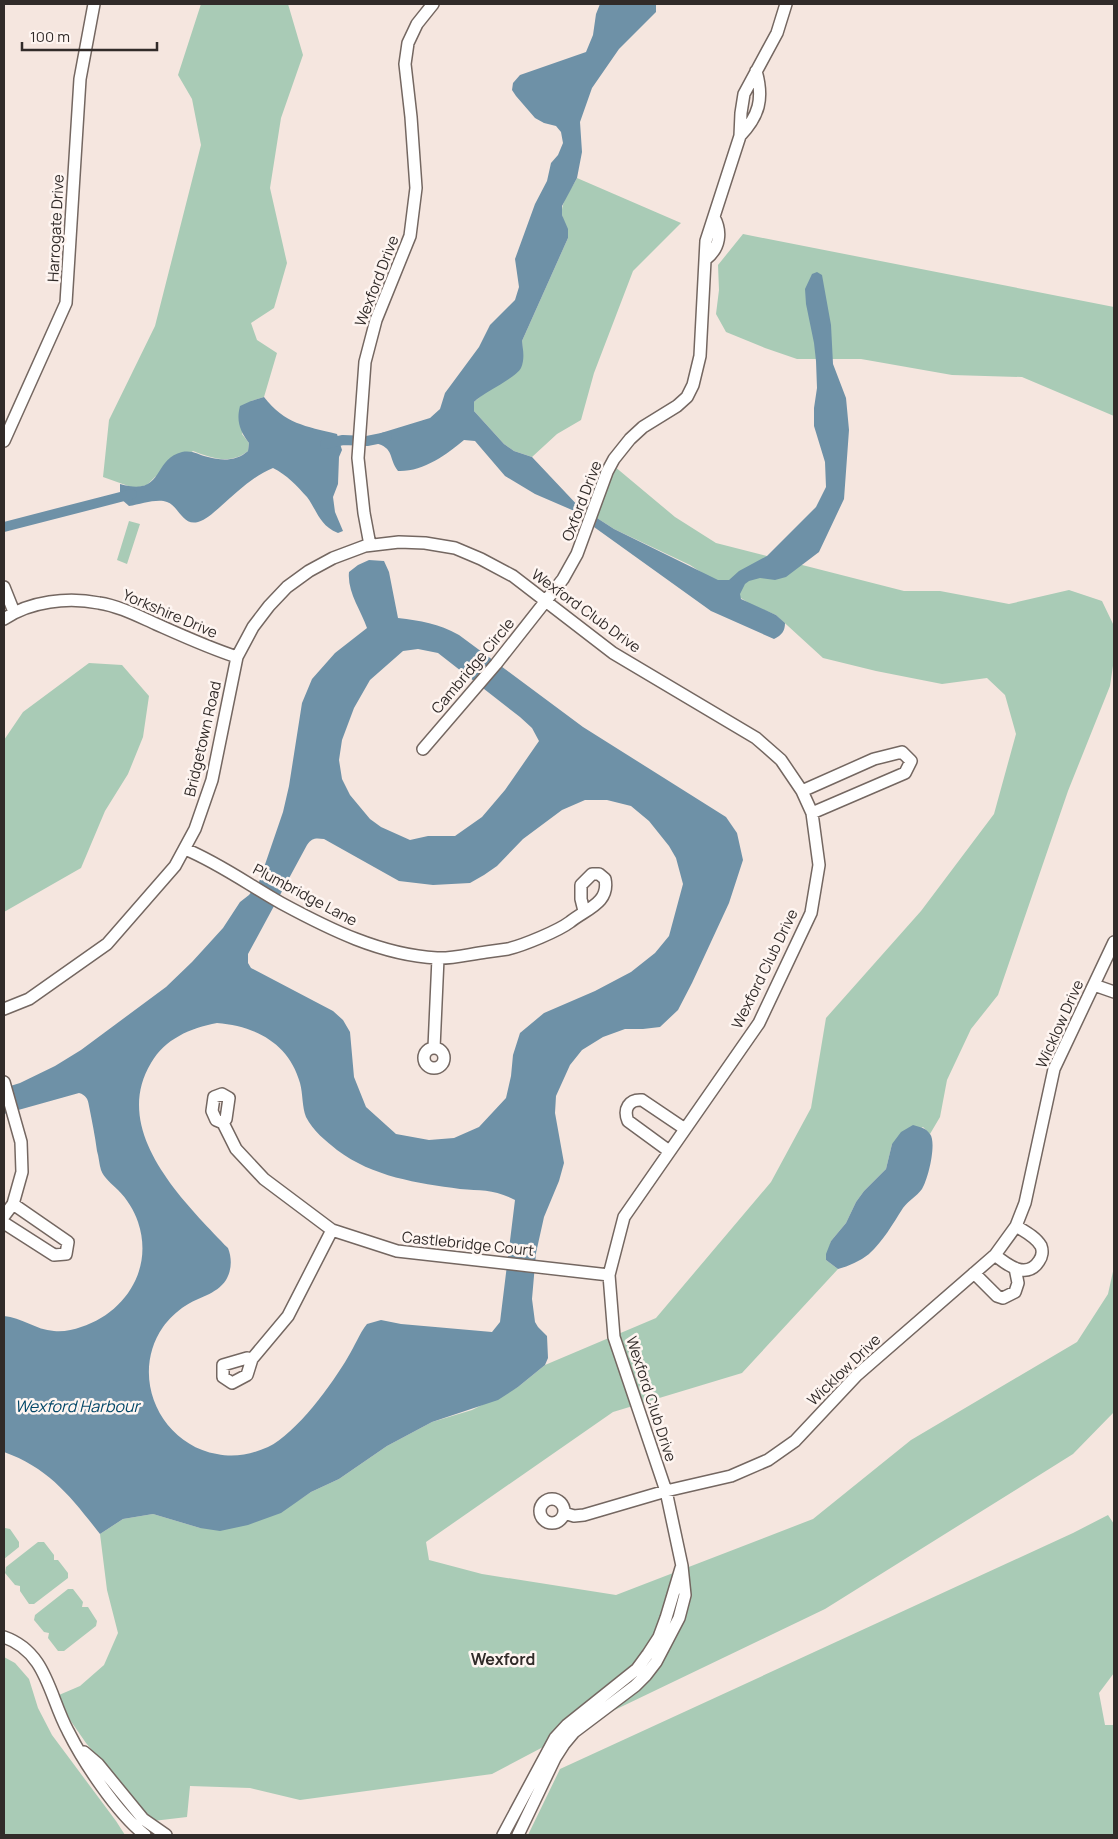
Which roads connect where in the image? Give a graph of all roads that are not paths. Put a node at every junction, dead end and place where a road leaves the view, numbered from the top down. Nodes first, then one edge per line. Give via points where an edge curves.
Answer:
1 (94, 4) edge
2 (433, 4) edge
3 (786, 4) edge
4 (756, 71) junction
5 (740, 136) junction
6 (4, 442) edge
7 (370, 545) junction
8 (4, 587) edge
9 (546, 600) junction
10 (14, 612) junction
11 (4, 619) edge
12 (237, 658) junction
13 (423, 749) dead end
14 (802, 791) junction
15 (812, 813) junction
16 (185, 849) junction
17 (584, 911) dead end
18 (1113, 950) edge
19 (438, 958) junction
20 (1094, 985) junction
21 (1114, 992) edge
22 (4, 1009) edge
23 (434, 1048) dead end
24 (4, 1082) edge
25 (223, 1122) dead end
26 (685, 1129) junction
27 (669, 1151) junction
28 (13, 1204) junction
29 (4, 1216) edge
30 (4, 1223) edge
31 (1016, 1226) junction
32 (332, 1230) junction
33 (994, 1255) junction
34 (1014, 1268) junction
35 (974, 1273) junction
36 (609, 1275) junction
37 (252, 1359) dead end
38 (666, 1490) junction
39 (564, 1513) dead end
40 (4, 1637) edge
41 (78, 1748) junction
42 (547, 1762) junction
43 (145, 1835) edge
44 (166, 1835) edge
45 (503, 1835) edge
46 (518, 1835) edge

1 - 6 street, Harrogate Drive via 80,80 66,303
2 - 7 street, Wexford Drive via 416,24 408,43 405,64 416,188 410,236 376,320 365,362 358,458
3 - 4 street, Oxford Drive via 777,33
4 - 5 street, Oxford Drive via 744,94
4 - 5 street, Oxford Drive via 758,111
5 - 9 street, Oxford Drive via 706,241 700,356 693,385 677,406 643,427 614,459 578,554
7 - 9 street, Wexford Club Drive via 399,542 455,548 513,576
7 - 12 street, Bridgetown Road via 333,558 287,587 253,627
8 - 10 street
9 - 13 street, Cambridge Circle
9 - 14 street, Wexford Club Drive via 613,653 756,738 781,760
10 - 11 street, Yorkshire Drive
10 - 12 street, Yorkshire Drive via 46,603 99,603 122,609
12 - 16 street, Bridgetown Road via 212,780
14 - 15 street, Wexford Club Drive
14 - 15 street via 874,760 902,752 910,761 905,773
15 - 26 street, Wexford Club Drive via 819,864 811,913 759,1023
16 - 19 street, Plumbridge Lane via 342,934 389,951
16 - 22 street, Bridgetown Road via 107,944 29,999
17 - 19 street, Plumbridge Lane via 564,927 508,948
18 - 20 street, Wicklow Drive
19 - 23 street
20 - 21 street
20 - 31 street, Wicklow Drive via 1054,1069 1025,1203
24 - 28 street via 22,1142 22,1172
25 - 32 street, Castlebridge Court via 236,1148 264,1179
26 - 27 street, Wexford Club Drive
26 - 27 street via 642,1100 630,1103 626,1108 628,1121
27 - 36 street, Wexford Club Drive via 624,1217
28 - 29 street
28 - 30 street via 68,1242 66,1254 54,1255
31 - 33 street, Wicklow Drive
31 - 34 street via 1035,1239 1042,1256 1031,1268 1021,1271
32 - 36 street, Castlebridge Court via 396,1251
32 - 37 street via 288,1316
33 - 34 street
33 - 35 street, Wicklow Drive
34 - 35 street via 1018,1283 1015,1292 1003,1298
35 - 38 street, Wicklow Drive via 857,1374 795,1440 768,1460 731,1476
36 - 38 street, Wexford Club Drive via 614,1337
38 - 39 street, Wicklow Drive via 584,1515
38 - 42 street, Wexford Club Drive via 682,1566 659,1637 637,1669 555,1738
40 - 41 street via 28,1650 38,1662
41 - 43 street via 132,1824
41 - 44 street via 98,1764 143,1819
42 - 45 street, Wexford Club Drive
42 - 46 street, Wexford Club Drive

